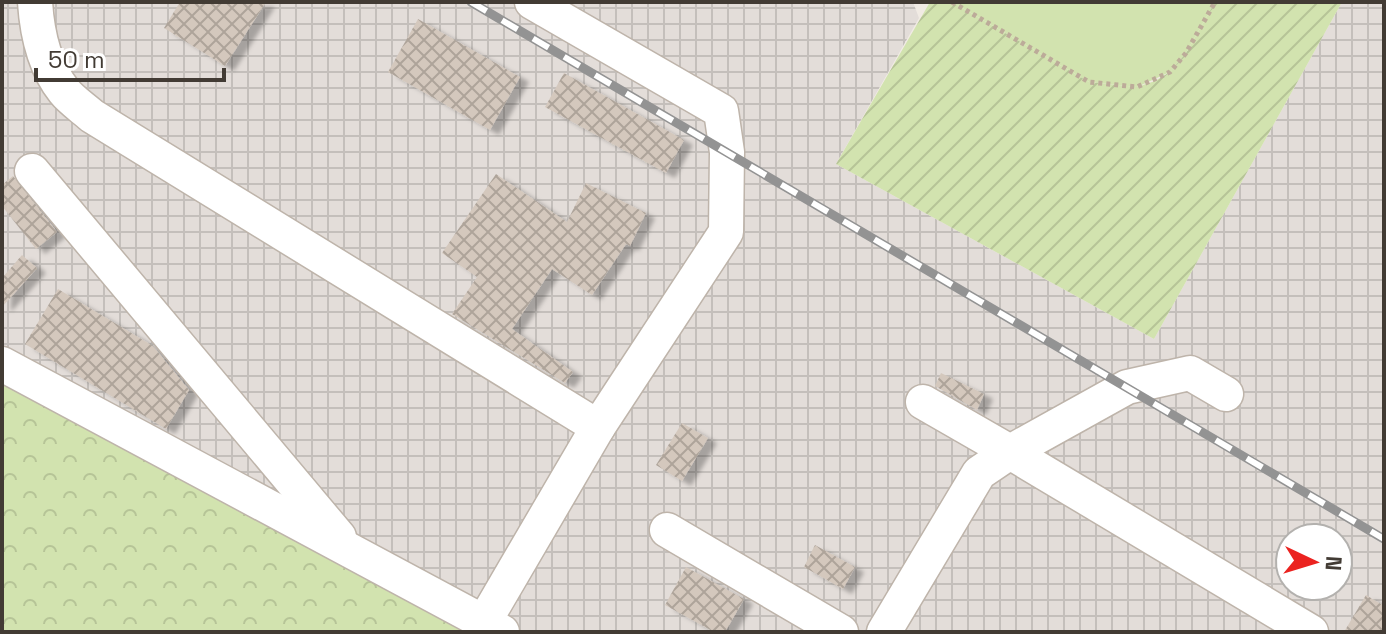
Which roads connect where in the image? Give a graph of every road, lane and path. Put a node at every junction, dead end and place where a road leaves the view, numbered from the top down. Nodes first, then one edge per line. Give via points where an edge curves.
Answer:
1 (35, 2) edge
2 (532, 2) edge
3 (952, 2) edge
4 (1215, 2) edge
5 (32, 171) dead end
6 (2, 364) edge
7 (1226, 394) dead end
8 (923, 402) dead end
9 (598, 427) junction
10 (1010, 452) junction
11 (667, 530) dead end
12 (349, 550) junction
13 (493, 627) edge
14 (841, 632) edge
15 (884, 632) edge
16 (1311, 632) edge

1 - 9 street via 46,60 64,91 92,116
2 - 9 street via 721,111 726,232
3 - 4 path via 1089,82 1137,87 1170,72
5 - 12 street
6 - 12 street
7 - 10 street via 1190,373 1127,387
8 - 10 street
9 - 13 street
10 - 15 street via 979,473
10 - 16 street
11 - 14 street
12 - 13 street

